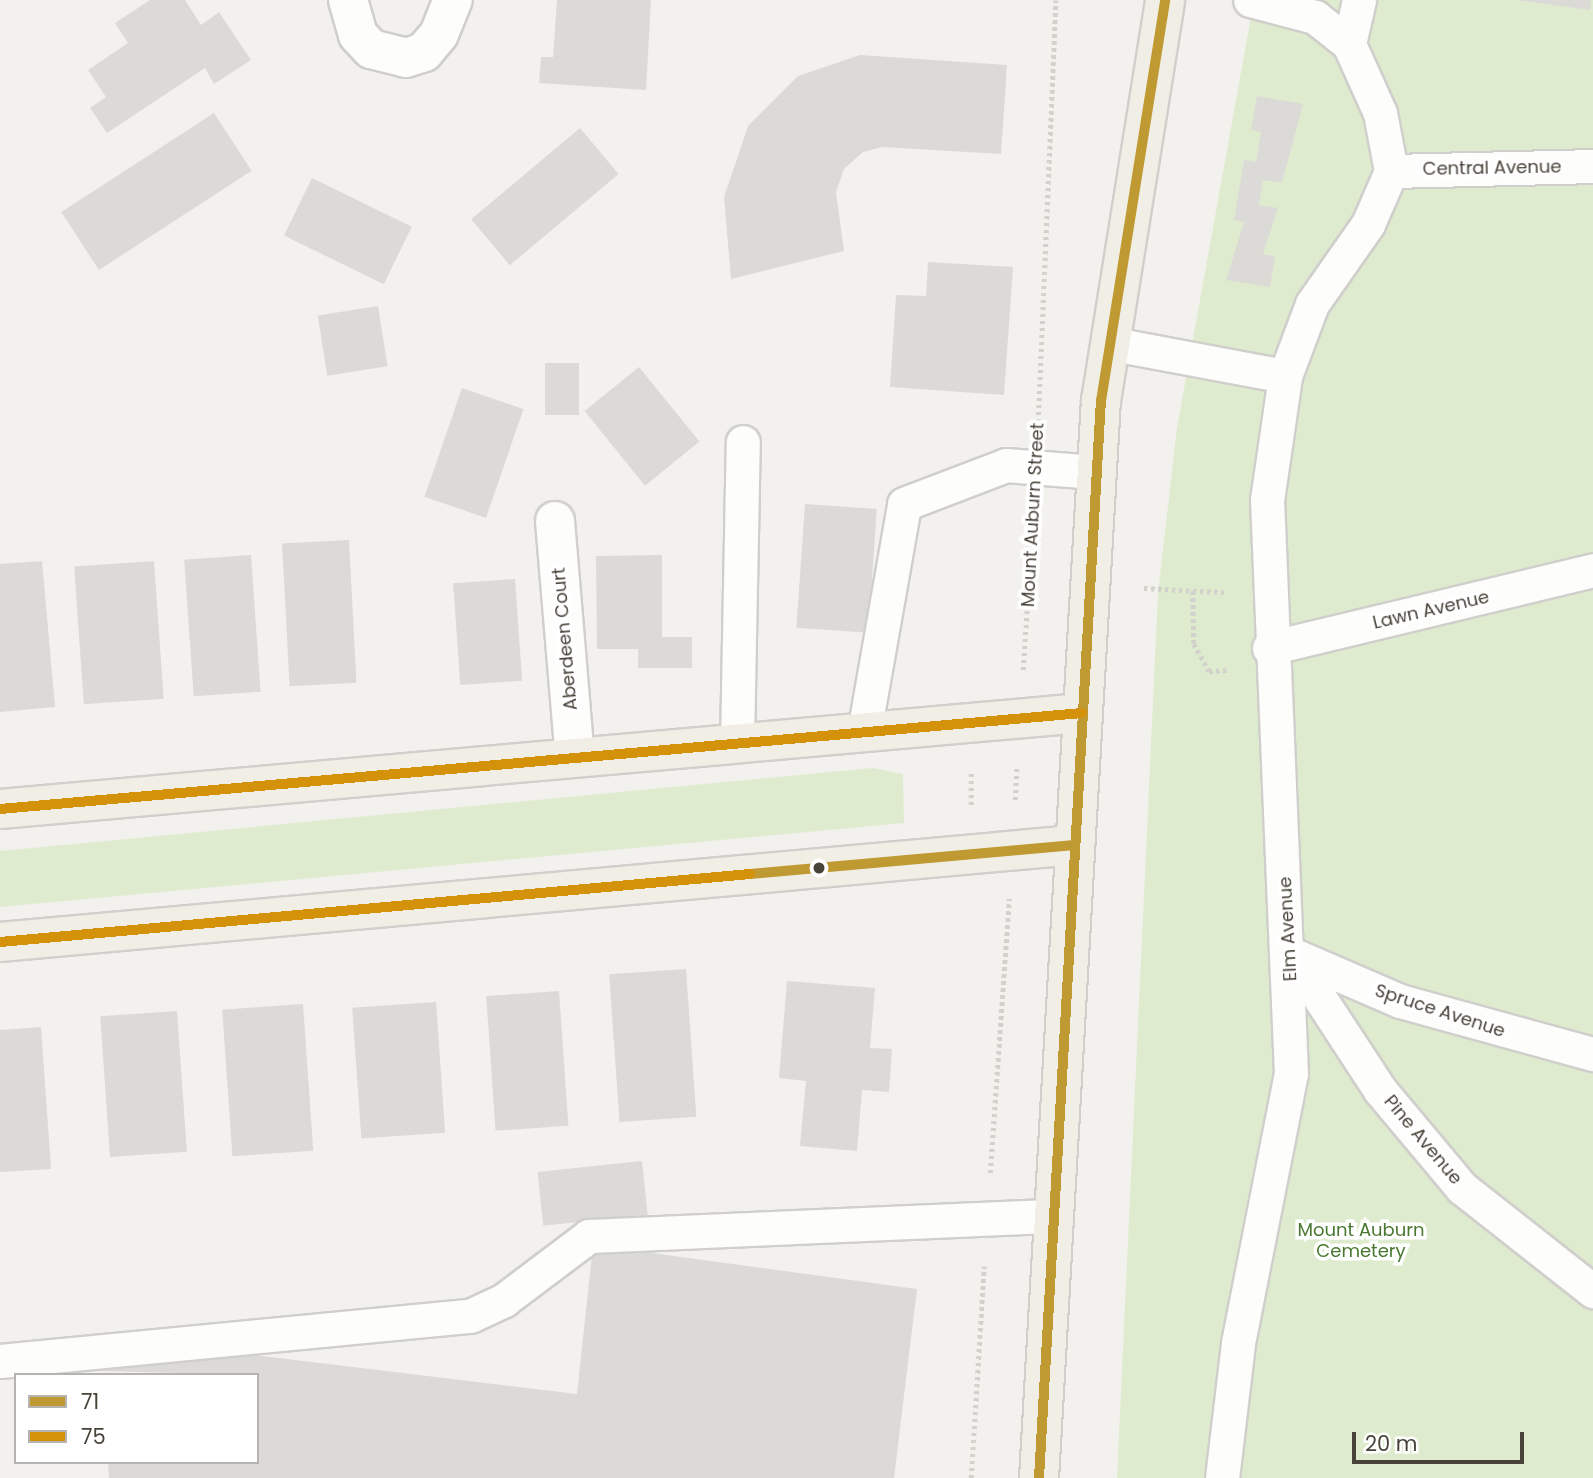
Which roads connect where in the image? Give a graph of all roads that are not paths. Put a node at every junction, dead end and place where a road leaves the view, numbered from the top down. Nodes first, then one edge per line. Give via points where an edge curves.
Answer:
1 (348, 0) edge
2 (453, 0) edge
3 (1165, 0) edge
4 (1250, 0) edge
5 (1359, 0) edge
6 (1349, 44) junction
7 (1593, 166) edge
8 (1391, 171) junction
9 (1108, 343) junction
10 (1284, 376) junction
11 (743, 442) dead end
12 (1095, 472) junction
13 (555, 521) dead end
14 (1593, 570) edge
15 (1269, 648) junction
16 (1082, 713) junction
17 (864, 732) junction
18 (737, 743) junction
19 (575, 757) junction
20 (0, 809) edge
21 (1075, 845) junction
22 (0, 942) edge
23 (1291, 954) junction
24 (1593, 1054) edge
25 (1054, 1216) junction
26 (1593, 1291) edge
27 (0, 1361) edge
28 (1039, 1478) edge
29 (1222, 1478) edge

1 - 2 street via 358,35 371,49 406,58 424,52 439,34
3 - 9 main road
4 - 6 lane via 1315,17
5 - 6 lane
6 - 8 lane via 1380,113
7 - 8 lane, Central Avenue
8 - 10 lane, Elm Avenue via 1368,224 1312,304
9 - 10 lane
9 - 12 main road
10 - 15 lane, Elm Avenue via 1267,500
11 - 18 lane
12 - 16 main road
12 - 17 lane via 1006,466 904,504
13 - 19 street, Aberdeen Court
14 - 15 lane, Lawn Avenue
15 - 23 lane, Elm Avenue
16 - 17 main road
16 - 21 main road
17 - 18 main road
18 - 19 main road
19 - 20 main road
21 - 22 main road
21 - 25 main road
23 - 24 lane, Spruce Avenue via 1400,1001
23 - 26 lane, Pine Avenue via 1380,1090 1462,1188
23 - 29 lane, Elm Avenue via 1292,1074 1238,1343
25 - 27 lane via 589,1236 504,1300 470,1316
25 - 28 main road

